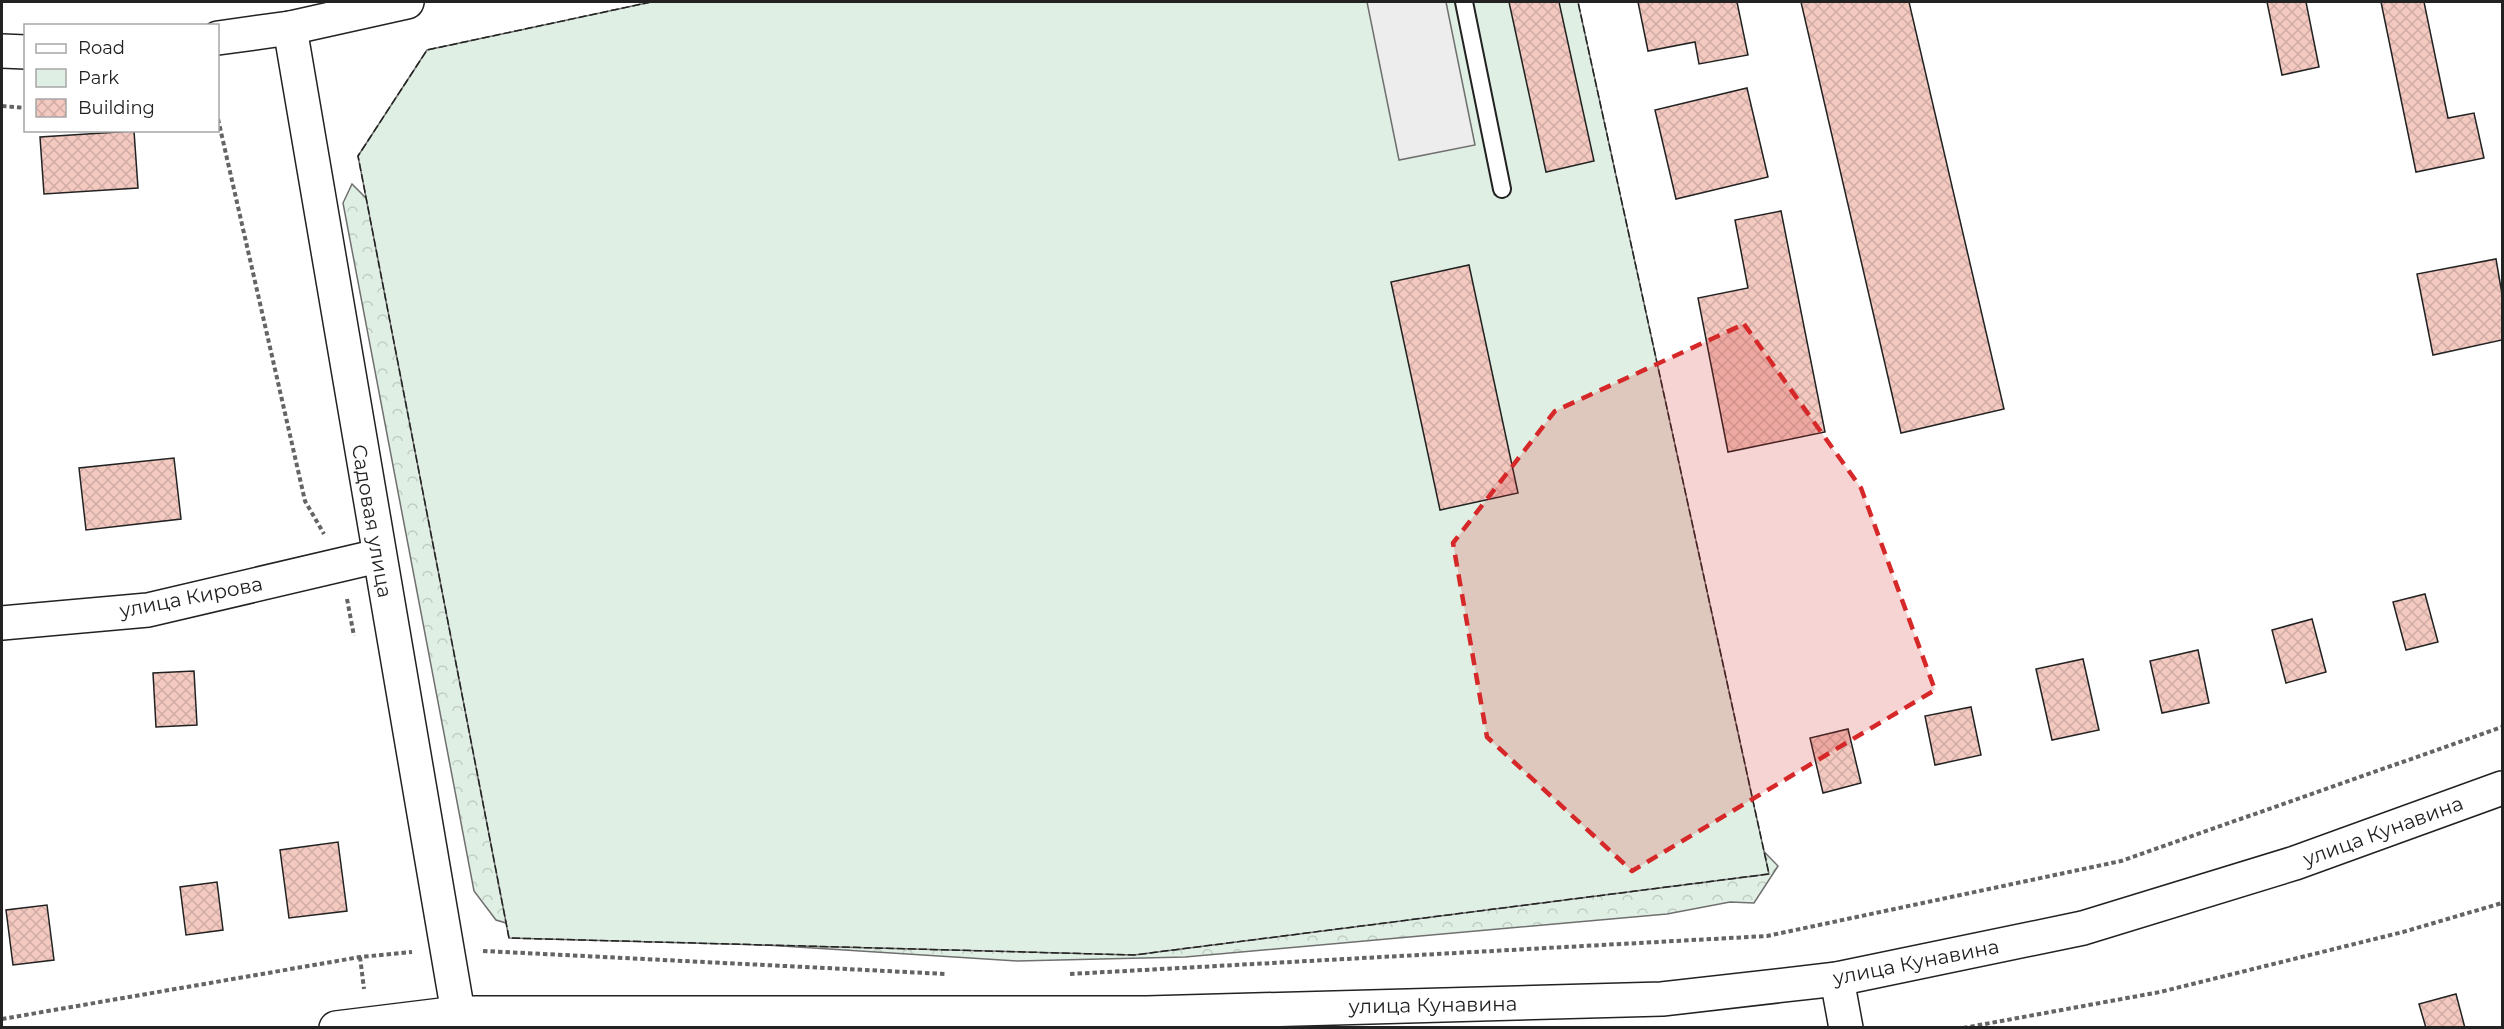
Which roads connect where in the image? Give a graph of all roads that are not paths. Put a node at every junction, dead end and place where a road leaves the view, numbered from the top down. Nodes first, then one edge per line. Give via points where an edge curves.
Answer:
1 (407, 2) edge
2 (1464, 2) edge
3 (290, 28) junction
4 (219, 38) edge
5 (2, 51) edge
6 (24, 52) edge
7 (1502, 189) dead end
8 (378, 556) junction
9 (2, 623) edge
10 (2502, 788) edge
11 (1837, 979) junction
12 (458, 1013) junction
13 (1148, 1020) edge
14 (336, 1028) edge
15 (1846, 1028) edge

1 - 3 main road
2 - 7 lane
3 - 4 main road
3 - 8 main road, Садовая улица
5 - 6 main road
8 - 9 main road, улица Кирова via 148,610
8 - 12 main road, Садовая улица
10 - 11 main road, улица Кунавина via 2295,863 2083,928
11 - 13 main road, улица Кунавина via 1662,999
11 - 15 main road
12 - 13 main road, улица Кунавина
12 - 14 main road, улица Кунавина

